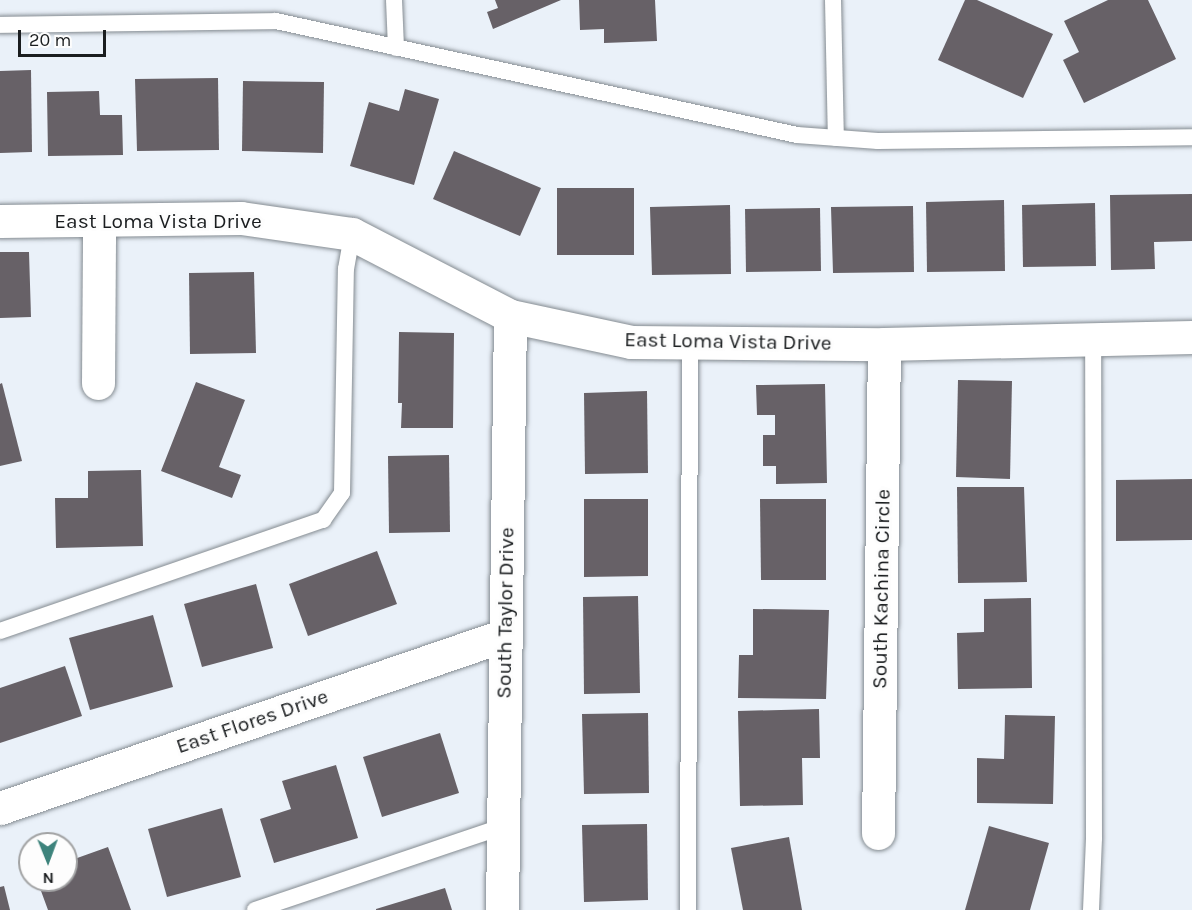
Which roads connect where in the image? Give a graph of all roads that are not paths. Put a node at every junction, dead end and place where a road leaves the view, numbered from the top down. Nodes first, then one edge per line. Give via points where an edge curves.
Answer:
1 (394, 0) edge
2 (833, 0) edge
3 (0, 25) edge
4 (396, 48) junction
5 (1192, 137) edge
6 (836, 138) junction
7 (99, 220) junction
8 (0, 221) edge
9 (352, 234) junction
10 (510, 316) junction
11 (1192, 337) edge
12 (1093, 339) junction
13 (690, 342) junction
14 (884, 344) junction
15 (98, 383) dead end
16 (0, 631) edge
17 (505, 635) junction
18 (0, 808) edge
19 (502, 827) junction
20 (878, 833) dead end
21 (255, 910) edge
22 (502, 910) edge
23 (688, 910) edge
24 (1091, 910) edge

1 - 4 lane
2 - 6 lane
3 - 4 lane via 276,21
4 - 6 lane via 797,135
5 - 6 lane via 878,141
7 - 8 street, East Loma Vista Drive
7 - 9 street, East Loma Vista Drive via 242,218
7 - 15 street
9 - 10 street, East Loma Vista Drive
9 - 16 lane via 346,269 342,493 322,520
10 - 13 street, East Loma Vista Drive via 631,342
10 - 17 street, South Taylor Drive
11 - 12 street, East Loma Vista Drive
12 - 14 street, East Loma Vista Drive
12 - 24 lane
13 - 14 street, East Loma Vista Drive
13 - 23 lane
14 - 20 street, South Kachina Circle
17 - 18 street, East Flores Drive
17 - 19 street, South Taylor Drive
19 - 21 lane
19 - 22 street, South Taylor Drive

